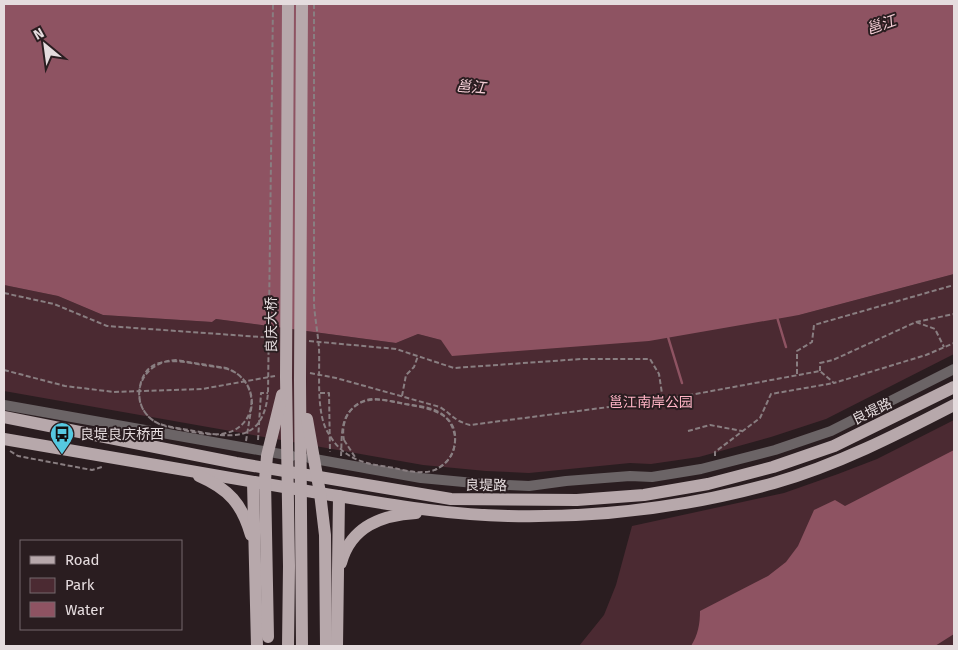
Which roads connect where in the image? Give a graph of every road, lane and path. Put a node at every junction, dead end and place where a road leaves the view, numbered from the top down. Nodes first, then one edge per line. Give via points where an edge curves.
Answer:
1 (273, 4) edge
2 (288, 4) edge
3 (302, 4) edge
4 (314, 4) edge
5 (954, 285) edge
6 (4, 293) edge
7 (954, 314) edge
8 (916, 322) junction
9 (279, 338) dead end
10 (306, 341) dead end
11 (954, 343) edge
12 (944, 347) junction
13 (418, 356) junction
14 (954, 368) edge
15 (4, 370) edge
16 (820, 371) junction
17 (797, 375) junction
18 (282, 377) junction
19 (301, 377) junction
20 (834, 383) junction
21 (954, 387) edge
22 (268, 393) junction
23 (320, 393) junction
24 (402, 396) junction
25 (663, 400) junction
26 (4, 405) edge
27 (954, 405) edge
28 (4, 417) edge
29 (688, 431) dead end
30 (742, 431) junction
31 (4, 439) edge
32 (246, 441) dead end
33 (4, 447) edge
34 (257, 450) junction
35 (341, 458) dead end
36 (330, 462) junction
37 (108, 464) dead end
38 (716, 466) junction
39 (178, 468) junction
40 (253, 482) junction
41 (339, 496) junction
42 (438, 511) junction
43 (255, 550) junction
44 (337, 575) junction
45 (261, 643) edge
46 (288, 646) edge
47 (302, 646) edge
48 (330, 646) edge

1 - 22 path, bridge
2 - 18 main road, 良庆大桥, bridge
3 - 19 main road, 良庆大桥, bridge
4 - 23 path, bridge via 314,304
5 - 17 path via 814,325 812,342 797,351
6 - 9 path via 54,304 107,326
7 - 8 path
8 - 12 path via 936,329
8 - 16 path via 820,363
10 - 13 path via 396,349
11 - 12 path
12 - 20 path
13 - 24 path via 406,375
13 - 25 path via 454,368 581,358 650,360 659,374
14 - 38 lane via 831,432
15 - 18 path via 65,386 114,392 202,389
16 - 17 path
16 - 20 path
17 - 25 path
18 - 45 main road, bridge via 265,480
18 - 46 main road, 良庆大桥, bridge via 289,566
19 - 24 path via 311,373
19 - 47 main road, 良庆大桥, bridge
19 - 48 main road, bridge via 325,535
20 - 30 path via 771,394 760,418
21 - 28 main road, 良堤路 via 834,446 773,467 708,484 644,495 577,500 451,499 236,463
22 - 32 path, bridge via 266,408 248,432 214,435 204,433 185,429 175,427 165,426 155,422 151,418 147,415 141,405 139,395 139,389 142,379 145,374 149,370 153,366 162,362 168,360 173,361 179,361 223,368 228,369 233,371 238,374 242,377 245,381 248,385 250,390 251,395 252,400 250,410 242,424 223,434 211,434 201,432 164,426 158,424 152,420 149,416 142,407 140,397 140,386 147,372 155,366 165,361 171,361 176,360 226,368 236,372 239,375 244,379 247,383 249,388 251,393 252,398 252,404 250,413 248,432
22 - 34 path, bridge via 261,393
23 - 35 path, bridge via 323,422 331,436 340,448 347,454 362,462 410,471 419,472 424,472 429,472 434,470 442,466 446,462 449,459 452,455 453,450 454,446 455,440 455,435 454,430 452,425 448,420 445,416 441,413 436,410 431,409 379,399 374,399 370,400 365,401 360,402 352,408 346,416 343,425 343,430 343,435 346,444 361,461 412,471 421,472 426,472 432,471 444,464 448,461 451,456 453,452 455,443 455,437 454,432 452,426 450,422 447,418 443,414 438,411 433,409 428,408 377,399 372,399 367,400 354,407 346,418 344,424 343,432 342,441 342,450
23 - 36 path via 329,393
24 - 25 path via 440,407 458,422 470,425
26 - 34 lane
27 - 42 main road, 良堤路 via 839,460 776,482 711,498 644,510 576,515 507,516
29 - 30 path via 710,425
30 - 38 path via 715,452
31 - 39 main road, 良堤路
33 - 37 path via 18,456 92,470
34 - 36 lane
36 - 38 lane via 421,478 530,486 652,477
39 - 40 main road, 良堤路
39 - 43 main road via 227,492 247,522
40 - 41 main road, 良堤路
40 - 43 main road
41 - 42 main road, 良堤路
41 - 44 main road
42 - 44 main road via 395,514 374,522 363,529 348,547
43 - 45 main road
44 - 48 main road

